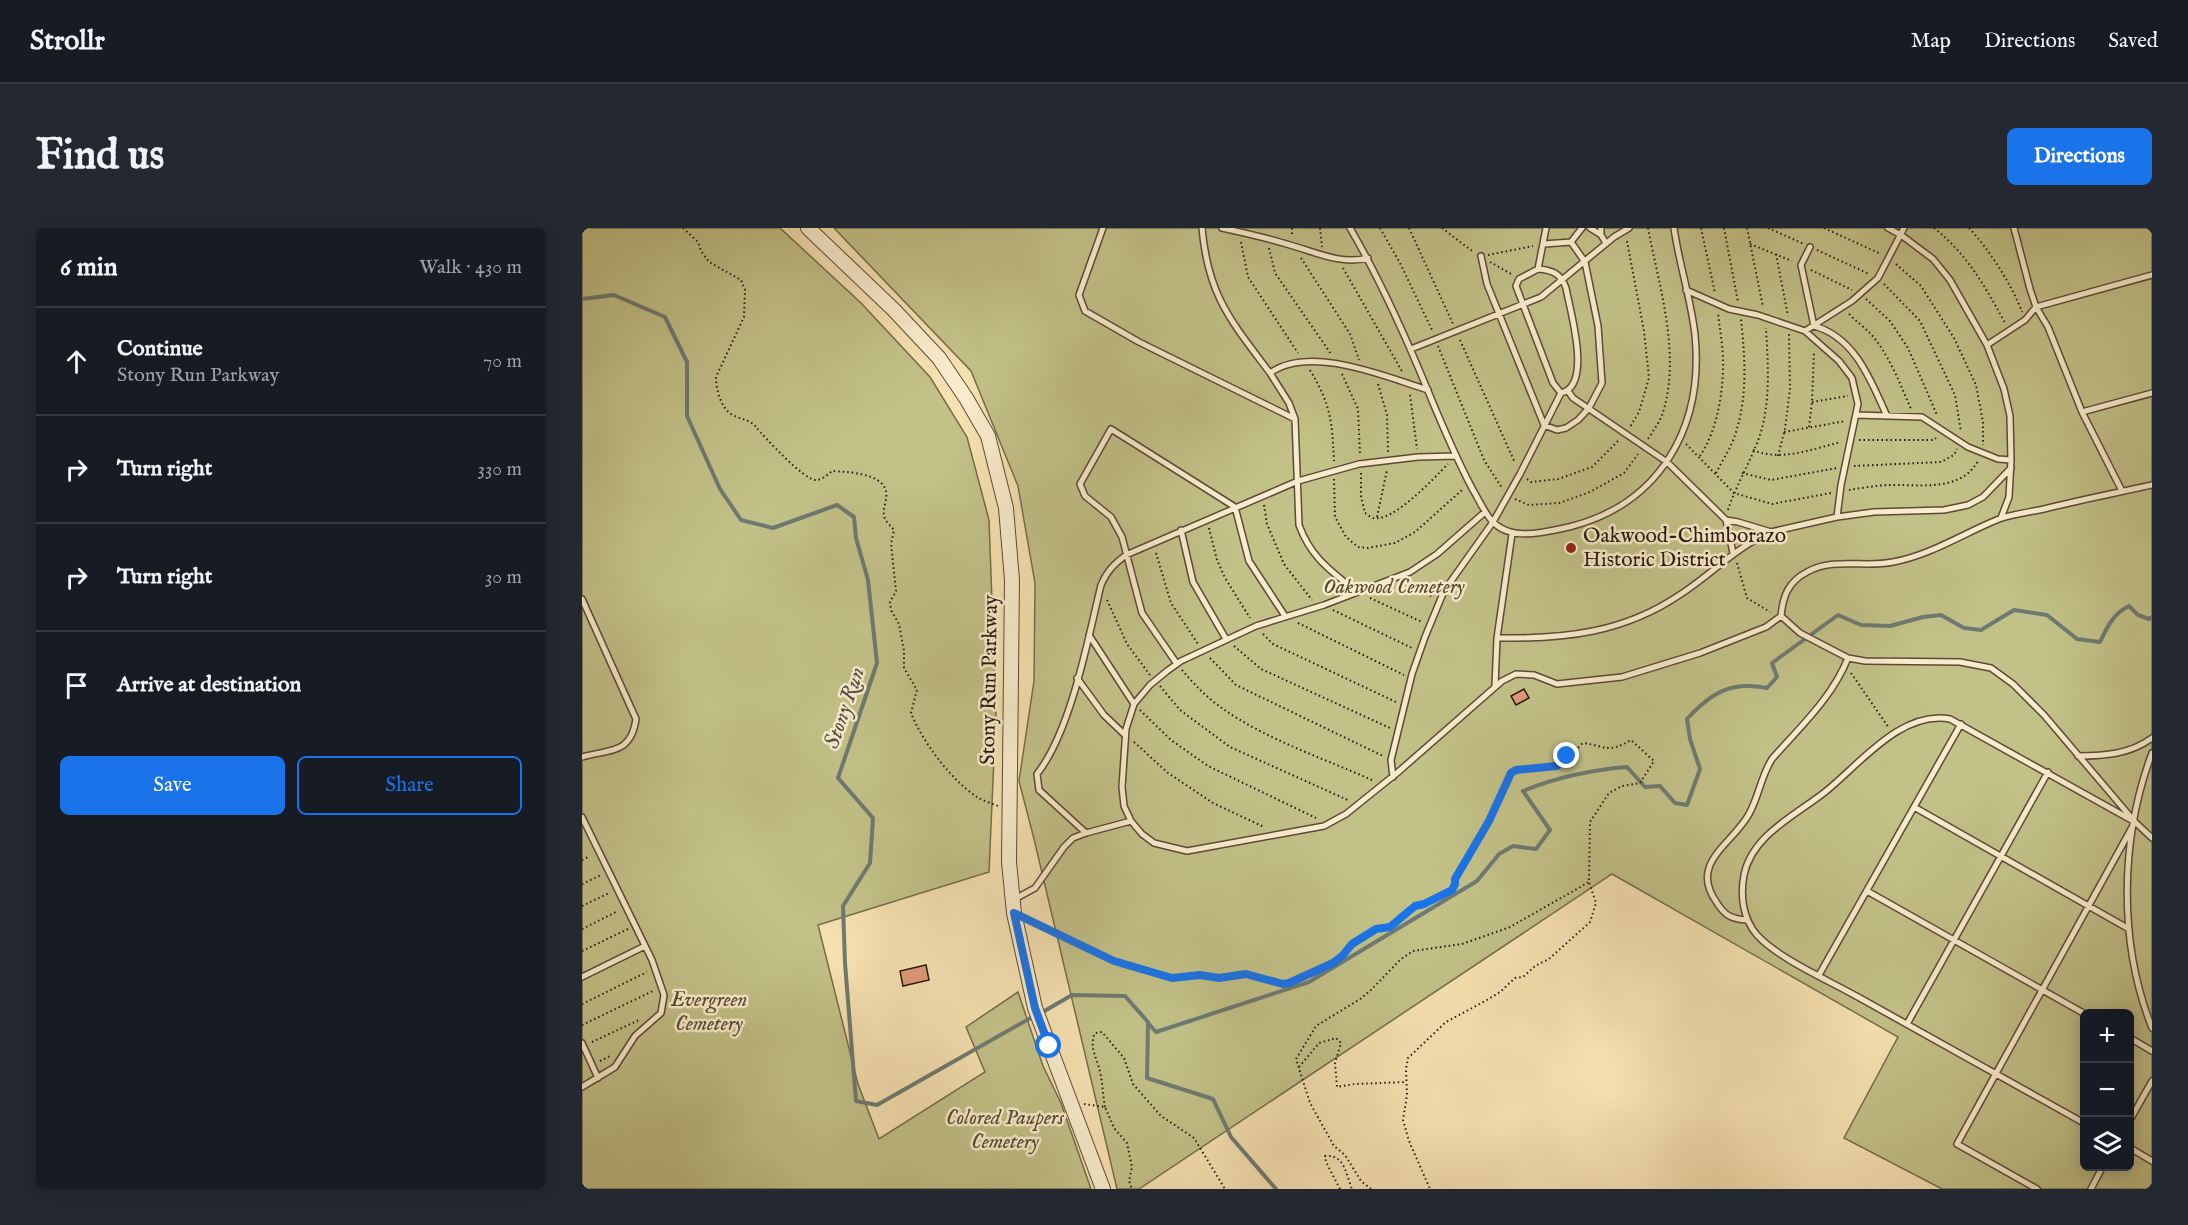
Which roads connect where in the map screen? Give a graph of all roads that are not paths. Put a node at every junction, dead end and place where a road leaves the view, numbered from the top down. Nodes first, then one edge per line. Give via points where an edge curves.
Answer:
1 (807, 228) edge
2 (1103, 228) edge
3 (1202, 228) edge
4 (1222, 228) edge
5 (1350, 228) edge
6 (1546, 228) edge
7 (1582, 228) edge
8 (1590, 228) edge
9 (1601, 228) edge
10 (1674, 228) edge
11 (1888, 228) edge
12 (1904, 228) edge
13 (2014, 228) edge
14 (1626, 229) edge
15 (1901, 235) junction
16 (1602, 236) junction
17 (1571, 242) junction
18 (1606, 243) junction
19 (1544, 244) junction
20 (1810, 247) dead end
21 (1481, 256) road end
22 (1368, 258) junction
23 (1585, 262) junction
24 (1538, 268) junction
25 (2152, 275) edge
26 (1563, 280) junction
27 (1686, 290) junction
28 (1522, 305) junction
29 (2036, 307) junction
30 (1499, 313) junction
31 (1814, 326) junction
32 (1805, 331) junction
33 (1987, 345) junction
34 (1411, 349) junction
35 (1270, 373) junction
36 (1428, 390) junction
37 (1564, 392) junction
38 (2152, 393) edge
39 (1589, 408) junction
40 (2082, 411) junction
41 (1887, 416) junction
42 (1855, 417) junction
43 (1294, 419) junction
44 (1544, 425) junction
45 (1456, 456) junction
46 (2011, 460) junction
47 (1667, 462) junction
48 (2011, 468) junction
49 (1298, 481) junction
50 (2152, 485) edge
51 (2122, 492) junction
52 (1235, 507) junction
53 (1485, 512) junction
54 (1837, 517) junction
55 (2001, 518) junction
56 (1726, 520) junction
57 (1493, 522) junction
58 (1181, 530) junction
59 (1771, 531) junction
60 (1512, 534) junction
61 (1126, 555) junction
62 (1734, 555) junction
63 (1357, 592) junction
64 (582, 599) edge
65 (1285, 616) junction
66 (1781, 616) junction
67 (1089, 635) junction
68 (1497, 638) junction
69 (1226, 639) junction
70 (1848, 658) junction
71 (1177, 664) junction
72 (1077, 678) junction
73 (1495, 686) junction
74 (1134, 704) junction
75 (1960, 724) junction
76 (1125, 735) junction
77 (2152, 738) edge
78 (2152, 753) edge
79 (2078, 756) junction
80 (582, 757) edge
81 (2048, 772) junction
82 (1393, 777) junction
83 (1914, 807) junction
84 (582, 817) edge
85 (1131, 821) junction
86 (2135, 822) junction
87 (1086, 833) junction
88 (2152, 837) edge
89 (2001, 856) junction
90 (1867, 891) junction
91 (1013, 906) junction
92 (2088, 907) junction
93 (1747, 920) junction
94 (2129, 929) junction
95 (1954, 941) junction
96 (645, 946) junction
97 (1819, 975) junction
98 (582, 977) edge
99 (2041, 989) junction
100 (2080, 1011) edge
101 (1907, 1024) junction
102 (2152, 1028) edge
103 (2134, 1040) edge
104 (583, 1045) edge
105 (2152, 1051) edge
106 (1997, 1074) junction
107 (598, 1078) junction
108 (2152, 1081) edge
109 (582, 1087) edge
110 (2132, 1117) edge
111 (2080, 1120) edge
112 (2134, 1150) edge
113 (2152, 1161) edge
114 (2101, 1171) edge
115 (1103, 1189) edge
116 (2037, 1189) edge
117 (2091, 1189) edge

1 - 91 street, Stony Run Parkway via 939,358 988,436 1006,508 1012,580 1009,862
2 - 43 lane via 1079,295 1085,311
3 - 35 lane via 1206,260 1218,298
4 - 22 lane via 1324,256 1359,261
5 - 22 lane
6 - 19 lane
7 - 17 lane
8 - 16 lane
9 - 16 lane
10 - 27 lane
11 - 15 lane
12 - 15 lane
13 - 29 lane
14 - 18 lane
15 - 31 lane via 1878,278
15 - 33 lane via 1933,259 1950,280
16 - 18 lane
17 - 19 lane
17 - 23 lane
18 - 23 lane
19 - 24 lane
20 - 31 lane via 1801,265
21 - 30 lane
22 - 34 lane
23 - 26 lane
23 - 39 lane via 1598,326 1602,383
24 - 26 lane via 1548,269
24 - 28 lane via 1517,281
25 - 29 lane
26 - 28 lane via 1541,297
26 - 37 lane via 1578,361 1575,383
27 - 32 lane via 1717,304
27 - 47 lane via 1695,334 1695,393 1689,419
28 - 30 lane
28 - 37 lane via 1552,384
29 - 33 lane via 2025,320
29 - 40 lane
30 - 34 lane
30 - 44 lane
31 - 32 lane
31 - 41 lane via 1837,337 1858,358
32 - 42 lane via 1852,378 1858,404
33 - 46 lane via 2010,416
34 - 36 lane
35 - 36 lane via 1284,365 1305,362 1338,364
35 - 43 lane
36 - 45 lane
37 - 39 lane
37 - 44 lane
38 - 40 lane
39 - 44 lane via 1566,428 1557,430
39 - 47 lane
40 - 51 lane
41 - 42 lane
41 - 46 lane via 1922,417 1968,447
42 - 54 lane
43 - 49 lane
44 - 57 lane
45 - 49 lane via 1361,464
45 - 53 lane
46 - 48 lane
47 - 56 lane
47 - 60 lane via 1645,488 1602,516 1566,527
48 - 54 lane via 1983,497 1968,505
48 - 55 lane via 2009,497
49 - 52 lane
49 - 63 lane via 1299,525 1305,541 1316,559
50 - 51 lane
51 - 55 lane
52 - 58 lane
52 - 61 lane via 1111,429 1080,484 1085,496 1111,518 1122,537
52 - 65 lane via 1249,561
53 - 57 lane
53 - 63 lane via 1410,572
54 - 59 lane
55 - 66 lane via 1893,563 1840,564 1810,570 1786,590
56 - 59 lane
56 - 62 lane
57 - 60 lane
57 - 82 lane via 1444,591 1430,625 1404,706 1391,760
58 - 61 lane
58 - 69 lane via 1193,582
59 - 62 lane
60 - 68 lane
61 - 67 lane via 1107,571
61 - 71 lane via 1142,613
62 - 68 lane via 1682,594 1631,620 1570,636
63 - 65 lane
64 - 80 lane via 636,719 631,737 622,747
65 - 69 lane
66 - 70 lane via 1800,633
66 - 73 lane via 1766,627 1700,653 1622,677 1557,684 1534,675 1516,674
67 - 72 lane
67 - 74 lane
68 - 73 lane
69 - 71 lane
70 - 79 lane via 1960,662 1991,668 2021,692
70 - 93 lane via 1832,692 1772,759 1748,817 1710,865 1707,883 1713,898 1726,915
71 - 74 lane
72 - 76 lane via 1104,715
72 - 87 lane via 1058,738 1037,774 1039,790
73 - 82 lane
74 - 76 lane
75 - 81 lane
75 - 83 lane
75 - 93 lane via 1932,719 1893,734 1767,835 1755,848 1744,874
76 - 85 lane via 1122,787
77 - 79 lane via 2113,754
78 - 86 lane
79 - 86 lane
81 - 86 lane
81 - 89 lane
82 - 85 lane via 1328,824 1187,851 1155,843
83 - 89 lane
83 - 90 lane
84 - 96 lane
85 - 87 lane
86 - 88 lane
86 - 92 lane
86 - 94 lane via 2126,908
87 - 91 lane via 1073,838 1035,888
89 - 92 lane
89 - 95 lane
90 - 95 lane
90 - 97 lane
91 - 115 street, Stony Run Parkway via 1035,1008
92 - 94 lane
92 - 99 lane
93 - 97 lane via 1774,950
94 - 102 lane via 2142,1002
95 - 99 lane
95 - 101 lane
96 - 98 lane
96 - 107 lane via 661,988 661,1012 640,1030 615,1067
97 - 101 lane
99 - 100 lane
99 - 106 lane
101 - 106 lane
103 - 105 lane
104 - 107 lane
106 - 111 lane
106 - 116 lane via 1957,1144
107 - 109 lane
108 - 110 lane
112 - 113 lane
114 - 117 lane

